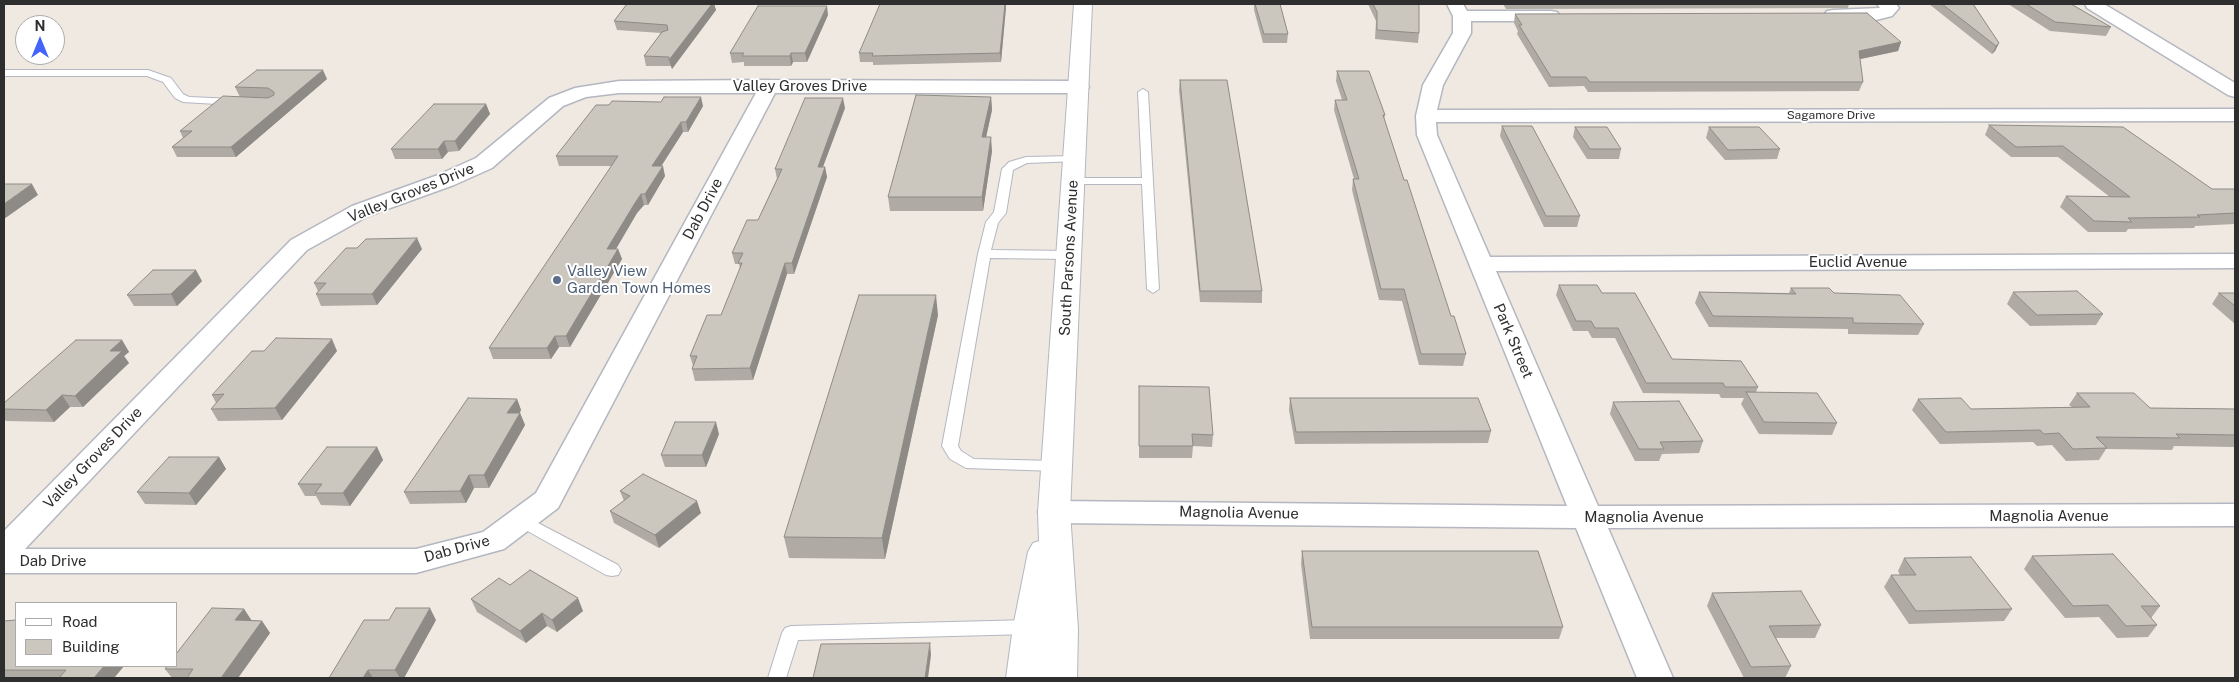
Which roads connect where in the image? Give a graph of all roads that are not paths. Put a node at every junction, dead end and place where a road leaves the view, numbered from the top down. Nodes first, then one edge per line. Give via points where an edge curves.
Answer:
1 (1083, 4) edge
2 (1885, 4) edge
3 (2093, 4) edge
4 (1459, 10) edge
5 (1817, 15) edge
6 (1571, 16) edge
7 (4, 73) edge
8 (769, 86) junction
9 (1079, 87) junction
10 (2235, 91) edge
11 (1143, 92) dead end
12 (245, 102) edge
13 (2235, 114) edge
14 (1426, 116) junction
15 (1074, 170) junction
16 (1148, 181) junction
17 (984, 254) junction
18 (1069, 255) junction
19 (2235, 261) edge
20 (1480, 264) junction
21 (1153, 289) dead end
22 (1056, 466) junction
23 (1054, 512) junction
24 (2235, 515) edge
25 (1588, 517) junction
26 (521, 520) junction
27 (4, 550) edge
28 (4, 561) edge
29 (612, 570) dead end
30 (1031, 627) junction
31 (777, 678) edge
32 (1025, 678) edge
33 (1058, 678) edge
34 (1655, 678) edge

1 - 9 street, South Parsons Avenue
2 - 5 street via 1891,8 1876,15
3 - 10 street
4 - 6 street
4 - 14 street, Park Street via 1462,33 1433,85
7 - 12 lane via 148,73 167,80 179,96 187,100
8 - 9 street, Valley Groves Drive
8 - 26 street, Dab Drive via 547,500
8 - 27 street, Valley Groves Drive via 619,87 582,92 556,102 484,163 360,210 299,245
9 - 15 street, South Parsons Avenue
11 - 16 lane
13 - 14 street, Sagamore Drive
14 - 20 street, Park Street via 1427,135
15 - 16 lane
15 - 17 lane via 1026,160 1013,164 1008,169 1000,214 992,222
15 - 18 street, South Parsons Avenue
16 - 21 lane
17 - 18 lane
17 - 22 lane via 950,446 955,455 971,464
18 - 22 street, South Parsons Avenue
19 - 20 street, Euclid Avenue
20 - 25 street, Park Street
22 - 23 street, South Parsons Avenue
23 - 25 street, Magnolia Avenue
23 - 30 street, South Parsons Avenue
23 - 33 street, South Parsons Avenue via 1060,629
24 - 25 street, Magnolia Avenue
25 - 34 street, Park Street
26 - 28 street, Dab Drive via 494,541 416,561
26 - 29 lane
30 - 31 lane via 791,633
30 - 32 street, South Parsons Avenue

